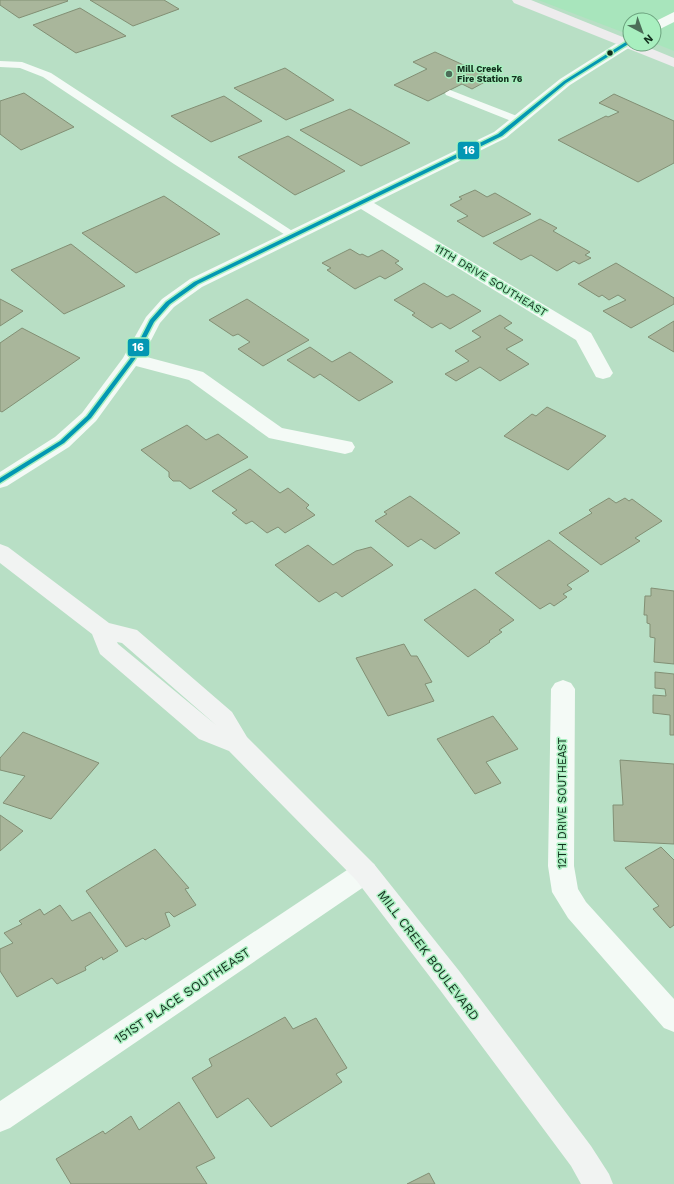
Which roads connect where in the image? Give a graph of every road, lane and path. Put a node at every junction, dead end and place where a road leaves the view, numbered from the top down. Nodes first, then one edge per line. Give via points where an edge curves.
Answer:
1 (519, 0) edge
2 (674, 16) edge
3 (662, 23) edge
4 (622, 40) edge
5 (622, 46) edge
6 (650, 52) edge
7 (674, 63) edge
8 (0, 64) edge
9 (450, 93) dead end
10 (518, 120) junction
11 (363, 203) junction
12 (294, 236) junction
13 (132, 359) junction
14 (603, 373) dead end
15 (345, 447) dead end
16 (0, 481) edge
17 (0, 552) edge
18 (563, 689) dead end
19 (365, 872) junction
20 (674, 1019) edge
21 (0, 1118) edge
22 (598, 1184) edge

1 - 4 main road
2 - 3 street
5 - 10 street via 565,82
6 - 7 main road
8 - 12 lane via 22,64 47,75
9 - 10 lane
10 - 11 street via 500,135
11 - 12 street
11 - 14 street, 11TH DRIVE SOUTHEAST via 584,337
12 - 13 street via 196,283 168,303 152,321
13 - 15 street via 196,376 276,433
13 - 16 street via 89,417 62,442
17 - 19 street, MILL CREEK BOULEVARD via 102,630 108,648 207,732 238,744
18 - 20 street, 12TH DRIVE SOUTHEAST via 561,866 565,892 577,910
19 - 21 street, 151ST PLACE SOUTHEAST
19 - 22 street, MILL CREEK BOULEVARD via 581,1156

